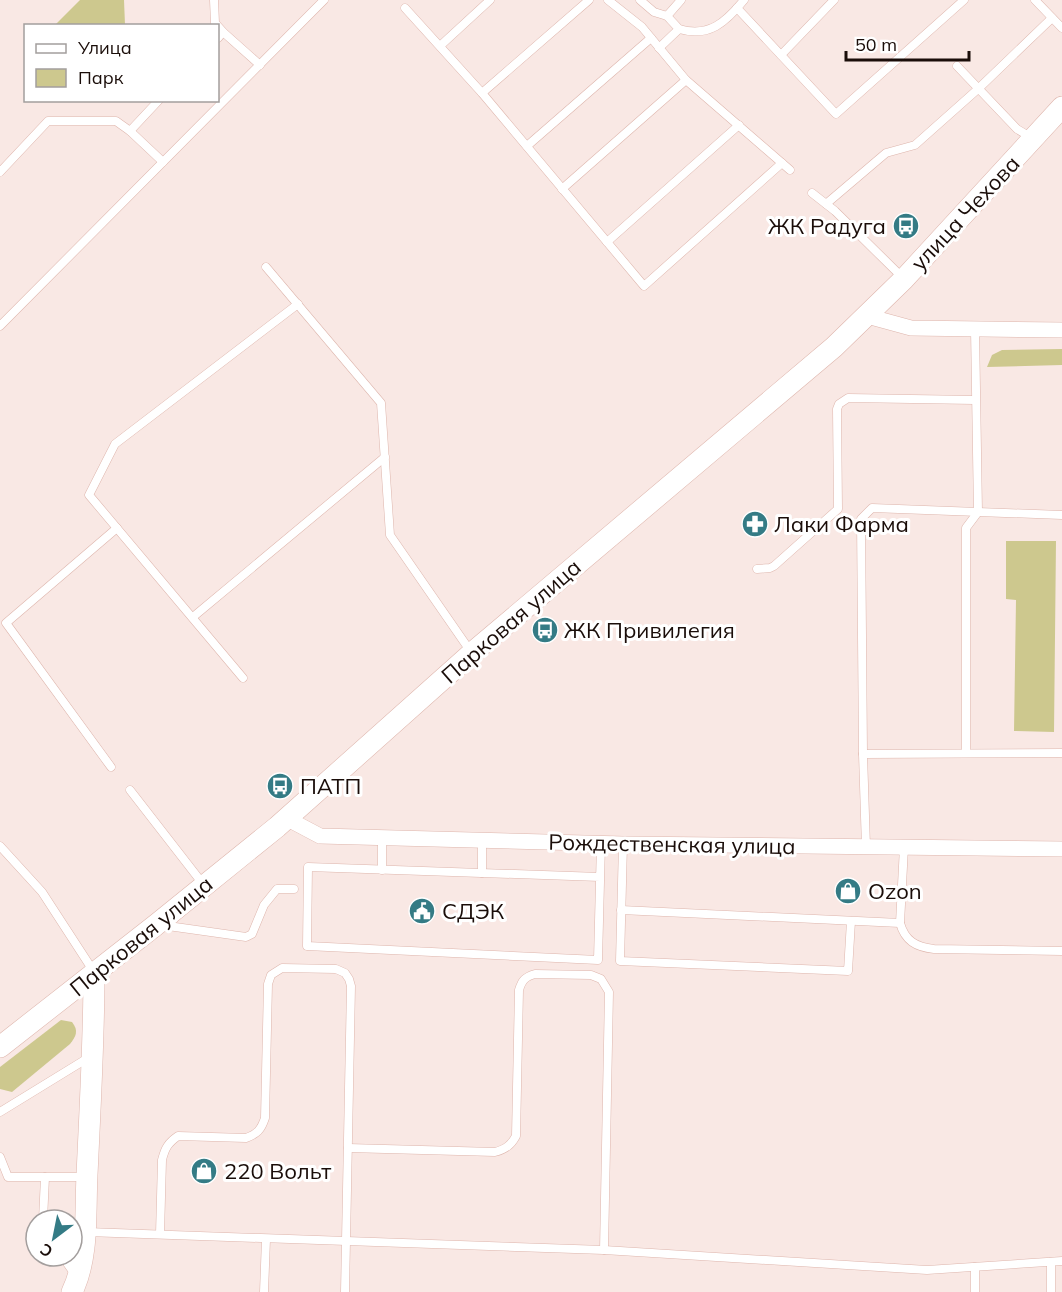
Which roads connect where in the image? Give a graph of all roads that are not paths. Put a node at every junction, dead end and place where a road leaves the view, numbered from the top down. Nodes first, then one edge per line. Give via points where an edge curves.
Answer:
1 (214, 0) edge
2 (324, 0) edge
3 (490, 0) edge
4 (589, 0) edge
5 (608, 0) edge
6 (640, 0) edge
7 (681, 0) edge
8 (744, 0) edge
9 (834, 0) edge
10 (964, 0) edge
11 (1035, 0) edge
12 (405, 8) dead end
13 (737, 8) junction
14 (667, 16) junction
15 (1052, 18) junction
16 (215, 24) edge
17 (1062, 28) edge
18 (679, 29) junction
19 (220, 35) edge
20 (927, 35) junction
21 (651, 38) junction
22 (934, 43) dead end
23 (440, 46) junction
24 (659, 48) junction
25 (781, 55) junction
26 (260, 65) junction
27 (957, 66) dead end
28 (686, 80) junction
29 (978, 89) junction
30 (482, 93) junction
31 (157, 102) edge
32 (1062, 107) edge
33 (739, 125) junction
34 (130, 130) junction
35 (1033, 138) junction
36 (526, 146) junction
37 (163, 162) junction
38 (782, 163) junction
39 (790, 170) dead end
40 (0, 172) edge
41 (562, 189) junction
42 (812, 193) dead end
43 (826, 204) junction
44 (607, 242) junction
45 (266, 267) dead end
46 (904, 279) junction
47 (298, 304) junction
48 (867, 316) junction
49 (0, 326) edge
50 (975, 329) junction
51 (1062, 330) edge
52 (975, 400) junction
53 (385, 457) junction
54 (978, 512) junction
55 (1062, 515) edge
56 (117, 528) junction
57 (757, 569) dead end
58 (193, 617) junction
59 (472, 653) junction
60 (243, 678) dead end
61 (966, 753) junction
62 (1062, 753) edge
63 (863, 754) junction
64 (111, 767) dead end
65 (130, 790) dead end
66 (286, 818) junction
67 (382, 838) junction
68 (482, 840) junction
69 (601, 843) junction
70 (622, 844) junction
71 (0, 846) edge
72 (866, 847) junction
73 (904, 847) junction
74 (1062, 849) edge
75 (382, 870) junction
76 (482, 873) junction
77 (600, 877) junction
78 (204, 885) junction
79 (294, 889) dead end
80 (621, 910) junction
81 (851, 921) junction
82 (900, 923) junction
83 (157, 924) junction
84 (1062, 951) edge
85 (94, 974) junction
86 (0, 1047) edge
87 (93, 1055) junction
88 (0, 1112) edge
89 (348, 1148) junction
90 (0, 1156) edge
91 (45, 1177) junction
92 (87, 1177) junction
93 (44, 1208) edge
94 (85, 1232) junction
95 (160, 1234) junction
96 (266, 1239) junction
97 (346, 1241) junction
98 (604, 1250) junction
99 (1050, 1262) junction
100 (1062, 1262) edge
101 (975, 1267) junction
102 (67, 1268) edge
103 (75, 1286) edge
104 (264, 1292) edge
105 (345, 1292) edge
106 (975, 1292) edge
107 (1051, 1292) edge

1 - 16 lane
2 - 26 lane
3 - 23 lane
4 - 30 lane
5 - 21 lane
6 - 14 lane via 654,12
7 - 14 lane
8 - 13 lane
9 - 25 lane
10 - 20 lane
11 - 15 lane
12 - 23 lane
13 - 18 lane via 720,26 691,33
13 - 25 lane
14 - 18 lane
15 - 17 lane
15 - 29 lane
18 - 24 lane
19 - 26 lane
20 - 22 lane
20 - 25 lane via 836,114
21 - 24 lane
21 - 36 lane
23 - 30 lane
24 - 28 lane
26 - 37 lane
27 - 29 lane
28 - 33 lane
28 - 41 lane
29 - 35 lane via 1017,129
29 - 43 lane via 915,145 886,153
30 - 36 lane
31 - 34 lane
32 - 35 main road, улица Чехова
33 - 38 lane
33 - 44 lane
34 - 37 lane
34 - 40 lane via 116,121 48,121
35 - 46 main road, улица Чехова
36 - 41 lane
37 - 49 lane
38 - 39 lane
38 - 44 lane via 644,286
41 - 44 lane
42 - 43 lane
43 - 46 lane
45 - 47 lane
46 - 48 main road, улица Чехова
47 - 53 lane via 381,403
47 - 56 lane via 115,444 89,495
48 - 50 street via 911,328
48 - 59 main road, Парковая улица
50 - 51 street
50 - 52 lane
52 - 54 lane
52 - 57 lane via 843,400 837,409 838,509 774,566
53 - 58 lane
53 - 59 lane via 390,535
54 - 55 lane
54 - 61 lane via 966,528
54 - 63 lane via 872,508 861,519
56 - 58 lane
56 - 64 lane via 6,623
58 - 60 lane
59 - 66 main road, Парковая улица
61 - 62 lane
61 - 63 lane
63 - 72 lane
65 - 78 lane
66 - 67 street, Рождественская улица via 320,836
66 - 78 main road, Парковая улица
67 - 68 street, Рождественская улица
67 - 75 lane
68 - 69 street, Рождественская улица
68 - 76 lane
69 - 70 street, Рождественская улица
69 - 77 lane
70 - 72 street, Рождественская улица
70 - 80 lane
71 - 85 lane via 42,892
72 - 73 street, Рождественская улица
73 - 74 street, Рождественская улица
73 - 82 lane
75 - 76 lane
75 - 77 lane via 308,867 307,946 598,960
76 - 77 lane
78 - 83 main road, Парковая улица
79 - 83 lane via 277,889 264,905 252,934 246,937
80 - 81 lane
80 - 81 lane via 620,961 848,971
81 - 82 lane
82 - 84 lane via 903,934 920,947
83 - 85 main road, Парковая улица
85 - 86 main road, Парковая улица
85 - 87 main road
87 - 88 lane
87 - 92 main road
89 - 95 lane via 350,979 336,969 282,968 271,975 268,984 265,1118 261,1129 246,1138 178,1136 170,1142 162,1160
89 - 97 lane
89 - 98 lane via 495,1152 504,1149 516,1136 521,982 535,974 591,975 601,979 609,992
90 - 91 lane via 8,1177
91 - 92 lane
91 - 93 lane
92 - 94 main road
94 - 95 lane
94 - 103 main road
95 - 96 lane
96 - 97 lane
96 - 104 lane
97 - 98 lane
97 - 105 lane
98 - 101 lane via 927,1270
99 - 100 lane
99 - 101 lane
99 - 107 lane
101 - 106 lane
102 - 103 lane

